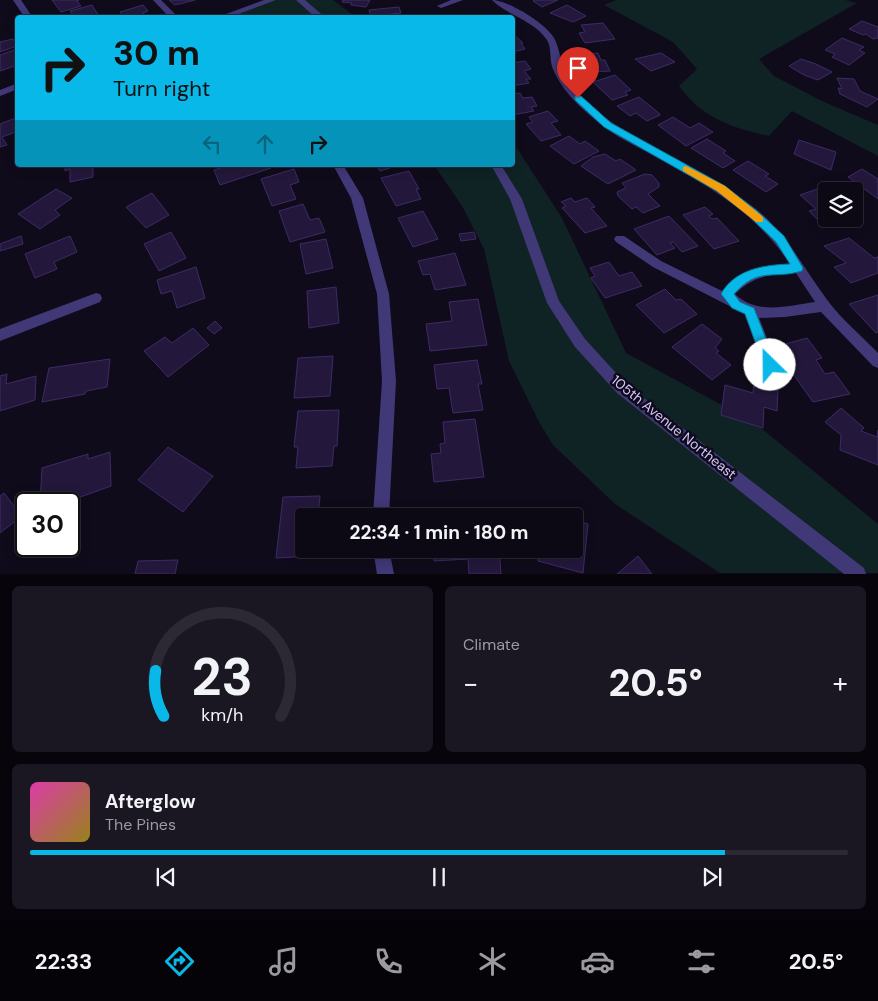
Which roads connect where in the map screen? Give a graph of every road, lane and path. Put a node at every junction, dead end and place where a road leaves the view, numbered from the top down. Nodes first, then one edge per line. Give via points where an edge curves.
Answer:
1 (17, 0) edge
2 (157, 0) edge
3 (272, 0) edge
4 (300, 0) edge
5 (459, 0) edge
6 (496, 0) edge
7 (441, 6) dead end
8 (27, 15) edge
9 (172, 15) edge
10 (228, 15) edge
11 (318, 15) edge
12 (15, 87) edge
13 (0, 92) edge
14 (339, 167) edge
15 (497, 167) edge
16 (620, 239) dead end
17 (798, 268) junction
18 (96, 298) dead end
19 (736, 305) junction
20 (824, 306) junction
21 (750, 311) junction
22 (0, 335) edge
23 (878, 362) edge
24 (776, 378) dead end
25 (382, 508) edge
26 (383, 558) edge
27 (386, 574) edge
28 (858, 574) edge

1 - 8 street
2 - 9 street
3 - 10 street
4 - 11 street
5 - 7 street
6 - 17 street via 540,27 552,41 557,68 569,89 586,107 608,125 721,189 780,239
12 - 13 street
14 - 25 street via 357,198 383,294 390,382
15 - 28 street, 105th Avenue Northeast via 516,198 553,304 580,343 622,389
16 - 19 street via 657,264
17 - 19 street via 764,270 741,279 727,294
17 - 20 street
18 - 22 street
19 - 21 street
20 - 21 street via 778,313
20 - 23 street
21 - 24 street
26 - 27 street

